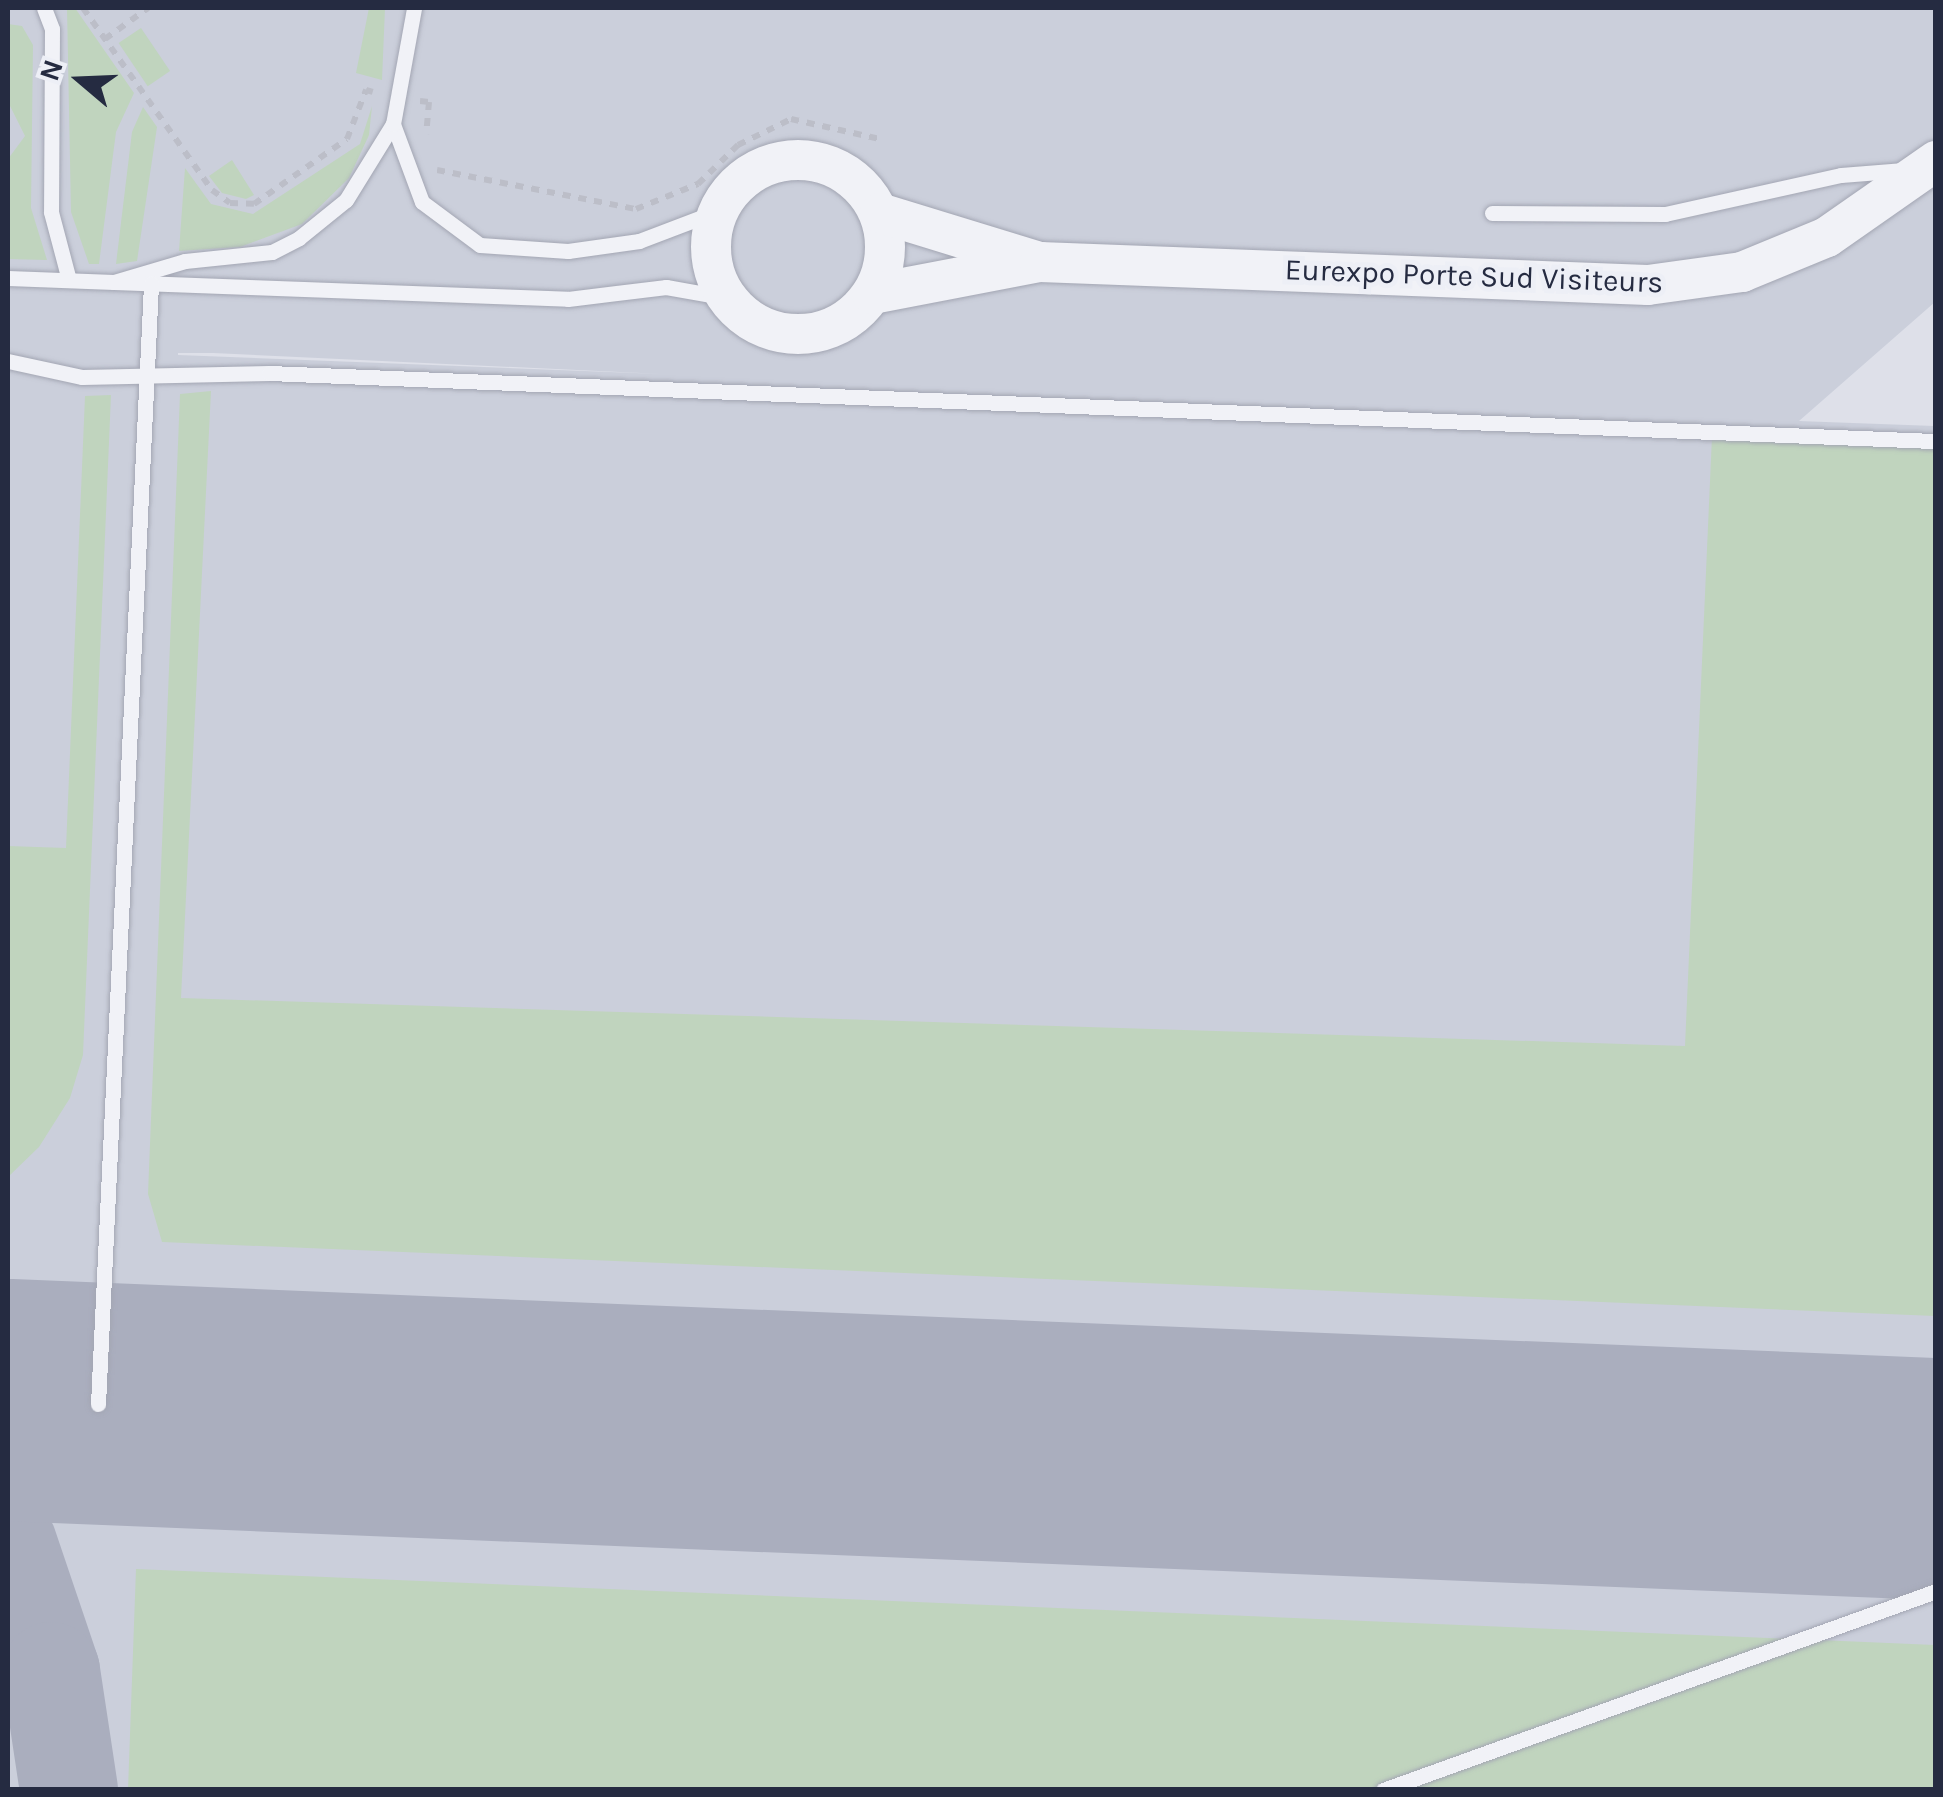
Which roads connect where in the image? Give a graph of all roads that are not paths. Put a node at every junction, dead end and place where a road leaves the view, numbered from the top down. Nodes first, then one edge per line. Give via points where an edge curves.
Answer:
1 (44, 8) edge
2 (413, 9) edge
3 (394, 124) junction
4 (1932, 165) edge
5 (718, 211) junction
6 (880, 213) junction
7 (1492, 213) dead end
8 (1040, 262) junction
9 (8, 278) edge
10 (69, 280) junction
11 (114, 282) junction
12 (151, 283) junction
13 (872, 294) junction
14 (727, 298) junction
15 (8, 361) edge
16 (145, 379) junction
17 (1936, 441) edge
18 (98, 1404) dead end
19 (1936, 1591) edge
20 (1383, 1790) edge

1 - 10 lane via 52,30 51,212
2 - 3 lane
3 - 5 lane via 422,202 480,244 568,251 621,244
3 - 11 lane via 346,200 299,238 272,252 185,262
4 - 7 lane via 1841,176 1665,214
4 - 8 street, Eurexpo Porte Sud Visiteurs via 1828,237 1742,272 1648,285
5 - 6 street via 734,186 787,159 843,171
5 - 14 street via 711,241
6 - 8 street, Eurexpo Porte Sud Visiteurs
6 - 13 street via 884,268
8 - 13 street, Eurexpo Porte Sud Visiteurs
9 - 10 lane
10 - 11 lane
11 - 12 lane
12 - 14 lane via 568,299 666,286
12 - 16 lane
13 - 14 street, Eurexpo Porte Sud Visiteurs via 829,329 801,334 760,325
15 - 16 lane via 82,377
16 - 17 lane via 269,373
16 - 18 lane
19 - 20 lane

